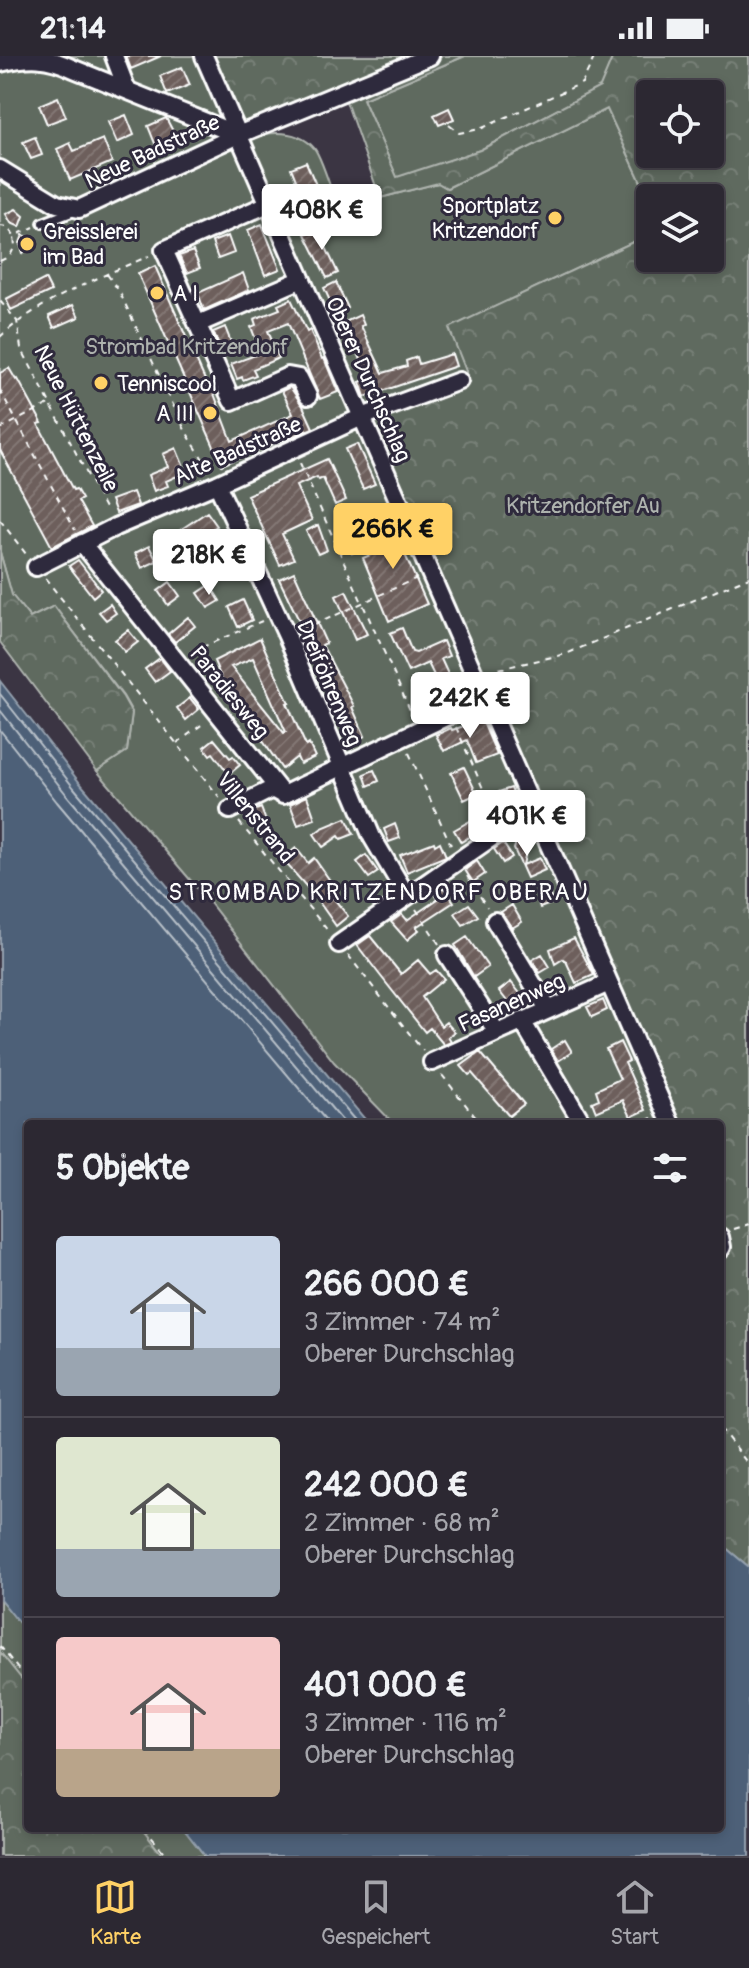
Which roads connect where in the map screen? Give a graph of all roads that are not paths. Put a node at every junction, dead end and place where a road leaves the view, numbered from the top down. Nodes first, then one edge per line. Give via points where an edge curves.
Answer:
1 (114, 56) edge
2 (204, 56) edge
3 (430, 56) edge
4 (55, 57) edge
5 (0, 63) edge
6 (127, 90) junction
7 (238, 135) junction
8 (0, 169) edge
9 (268, 204) junction
10 (79, 209) junction
11 (43, 223) road end
12 (300, 280) junction
13 (198, 324) junction
14 (459, 381) dead end
15 (308, 396) dead end
16 (362, 417) junction
17 (217, 484) junction
18 (82, 543) junction
19 (36, 567) road end
20 (485, 698) junction
21 (341, 767) junction
22 (283, 795) junction
23 (534, 808) junction
24 (230, 810) road end
25 (407, 896) junction
26 (495, 921) road end
27 (339, 944) road end
28 (447, 955) road end
29 (609, 983) junction
30 (548, 1009) junction
31 (522, 1021) junction
32 (497, 1032) junction
33 (432, 1062) road end
34 (581, 1120) edge
35 (669, 1120) edge

1 - 6 street
2 - 7 street, Oberer Durchschlag
3 - 7 street, Neue Badstraße
4 - 5 street
4 - 6 street
6 - 7 street
7 - 9 street, Oberer Durchschlag
7 - 10 street, Neue Badstraße
8 - 10 street, Neue Badstraße via 57,204
9 - 12 street, Oberer Durchschlag
9 - 13 street via 164,250
10 - 11 lane
12 - 13 street
12 - 16 street, Oberer Durchschlag
13 - 15 street via 232,401 288,376 299,378
14 - 16 street, Alte Badstraße
16 - 17 street, Alte Badstraße
16 - 20 street, Oberer Durchschlag
17 - 18 street, Alte Badstraße
17 - 21 street, Dreiföhrenweg
18 - 19 street, Alte Badstraße
18 - 22 street, Paradiesweg
20 - 21 street
20 - 23 street, Oberer Durchschlag
21 - 22 street
21 - 25 street, Dreiföhrenweg via 372,837
22 - 24 street via 272,789
23 - 25 street
23 - 29 street, Oberer Durchschlag
25 - 27 street
26 - 30 street
28 - 32 street
29 - 30 street, Fasanenweg
29 - 35 street, Oberer Durchschlag
30 - 31 street, Fasanenweg
31 - 32 street, Fasanenweg
31 - 34 street
32 - 33 street, Fasanenweg

